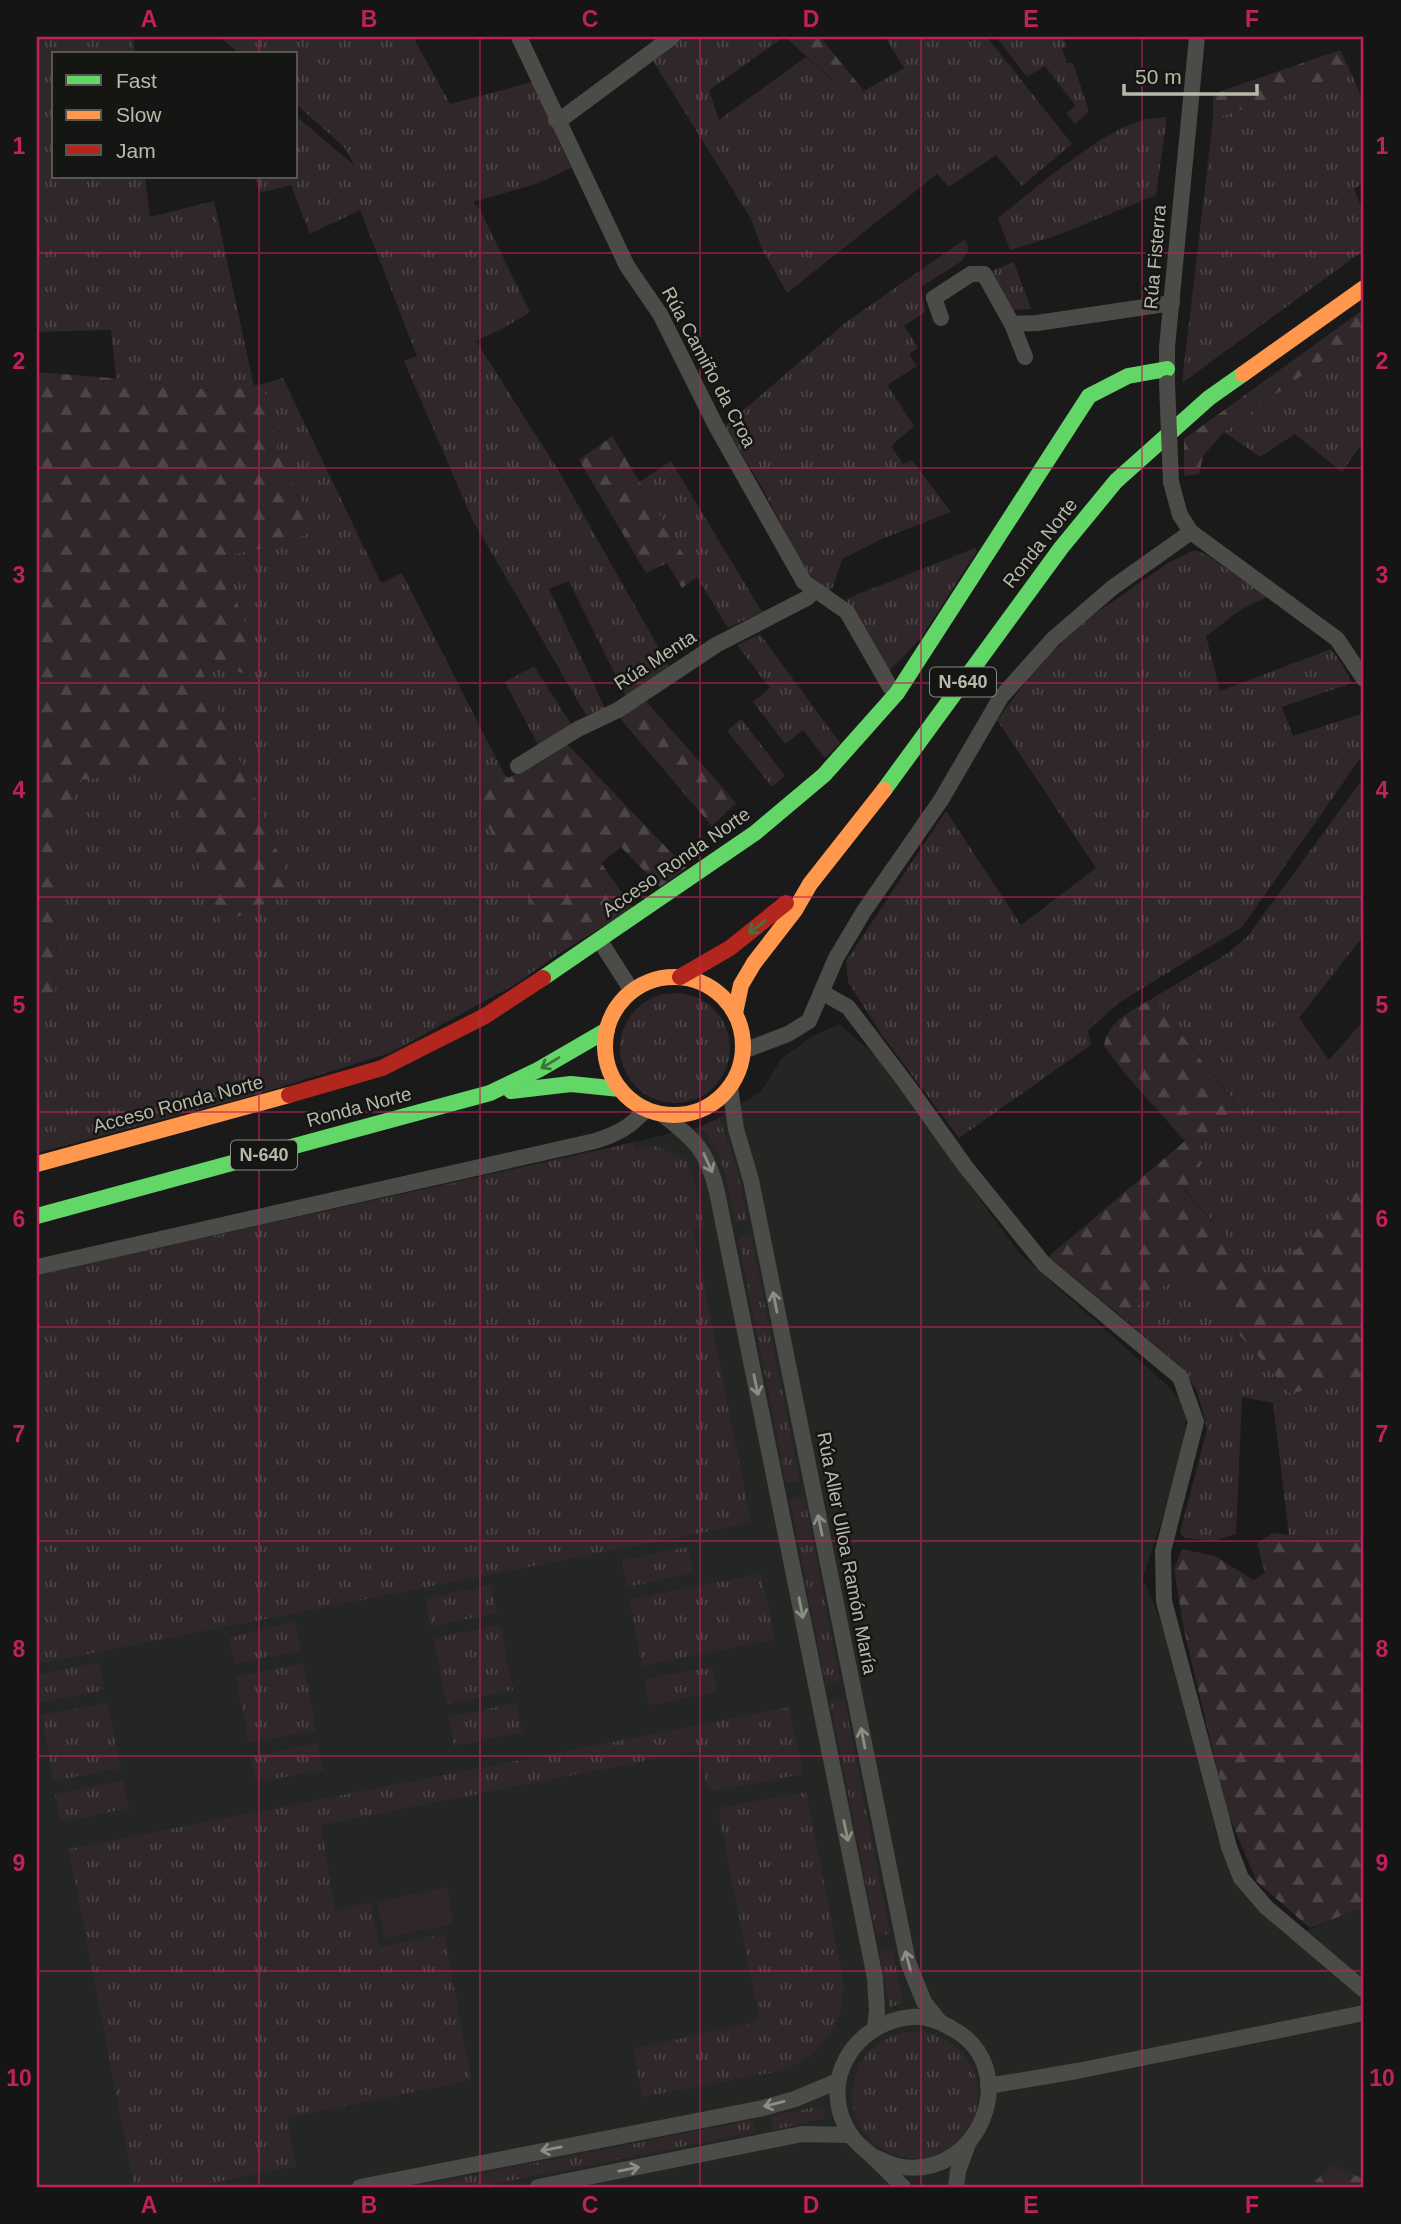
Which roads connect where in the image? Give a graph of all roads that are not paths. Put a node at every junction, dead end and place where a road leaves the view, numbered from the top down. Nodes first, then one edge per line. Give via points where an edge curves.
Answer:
1 (519, 37) edge
2 (673, 37) edge
3 (1197, 37) edge
4 (556, 120) junction
5 (1364, 288) edge
6 (1172, 303) junction
7 (941, 318) dead end
8 (1012, 324) junction
9 (1025, 357) dead end
10 (1167, 376) junction
11 (1191, 532) junction
12 (814, 591) junction
13 (1364, 679) edge
14 (897, 693) junction
15 (519, 766) dead end
16 (810, 884) junction
17 (600, 941) junction
18 (680, 977) junction
19 (632, 991) junction
20 (823, 993) junction
21 (735, 1013) junction
22 (607, 1030) junction
23 (743, 1051) junction
24 (730, 1087) junction
25 (620, 1089) junction
26 (490, 1093) junction
27 (654, 1112) junction
28 (37, 1164) edge
29 (37, 1216) edge
30 (37, 1267) edge
31 (1364, 1990) edge
32 (1364, 2013) edge
33 (939, 2021) junction
34 (875, 2027) junction
35 (838, 2081) junction
36 (988, 2086) junction
37 (851, 2135) junction
38 (968, 2144) junction
39 (872, 2156) junction
40 (360, 2187) edge
41 (538, 2187) edge
42 (903, 2187) edge
43 (956, 2187) edge

1 - 4 street, Rúa Camiño da Croa
2 - 4 street
3 - 6 street, Rúa Fisterra
4 - 12 street, Rúa Camiño da Croa via 627,266 660,314 734,458 804,582
5 - 16 main road, Ronda Norte / N-640 via 1209,398 1116,481
6 - 8 street
6 - 10 street, Rúa Fisterra
7 - 8 street via 934,298 971,274 984,274
8 - 9 street
10 - 11 street, Rúa Fisterra, bridge via 1171,482 1180,515
10 - 14 main road, Acceso Ronda Norte via 1128,376 1089,396
11 - 13 street via 1337,639
11 - 20 street via 1112,588 1062,631 1001,697 941,800 864,911 836,958
12 - 14 street, Rúa Camiño da Croa via 846,612
12 - 15 street, Rúa Menta via 716,645 618,710
14 - 17 main road, Acceso Ronda Norte via 824,775 755,833
16 -> 18 main road, Ronda Norte / N-640 via 730,948
16 - 21 main road, Ronda Norte / N-640 via 754,962 741,985
17 - 19 street
17 - 28 main road, Acceso Ronda Norte via 485,1016 382,1068
18 - 19 main road, Ronda Norte / N-640 via 654,980
18 - 21 main road via 721,995
19 - 22 main road, Ronda Norte / N-640 via 612,1015
20 - 23 street via 809,1021
20 - 31 street via 848,1007 1044,1264 1180,1377 1196,1422 1163,1550 1164,1601 1229,1847 1241,1878 1266,1906
21 - 23 main road, Ronda Norte / N-640
22 - 25 main road via 607,1061
22 -> 26 main road, Ronda Norte / N-640
23 - 24 main road, Ronda Norte / N-640
24 - 27 main road via 700,1110 681,1115
33 -> 24 street, Rúa Aller Ulloa Ramón María via 924,2002 908,1962
25 - 26 main road, Ronda Norte / N-640 via 571,1083
25 - 27 main road
26 - 29 main road, Ronda Norte / N-640
27 - 30 street via 594,1141
27 -> 34 street via 686,1133 707,1157 718,1192 875,1978
32 - 36 street
33 - 34 street, Rúa Aller Ulloa Ramón María via 917,2017
33 - 36 street, Rúa Aller Ulloa Ramón María via 960,2032 976,2050
34 - 35 street via 858,2041
35 - 37 street, Rúa Aller Ulloa Ramón María via 842,2118
35 -> 40 street via 762,2108
36 - 38 street, Rúa Aller Ulloa Ramón María via 985,2117
37 - 39 street, Rúa Aller Ulloa Ramón María
41 -> 37 street via 802,2134
38 - 39 street, Rúa Aller Ulloa Ramón María via 947,2160 922,2167 896,2166
38 - 43 street, Rúa Aller Ulloa Ramón María
39 - 42 street, Rúa Aller Ulloa Ramón María

